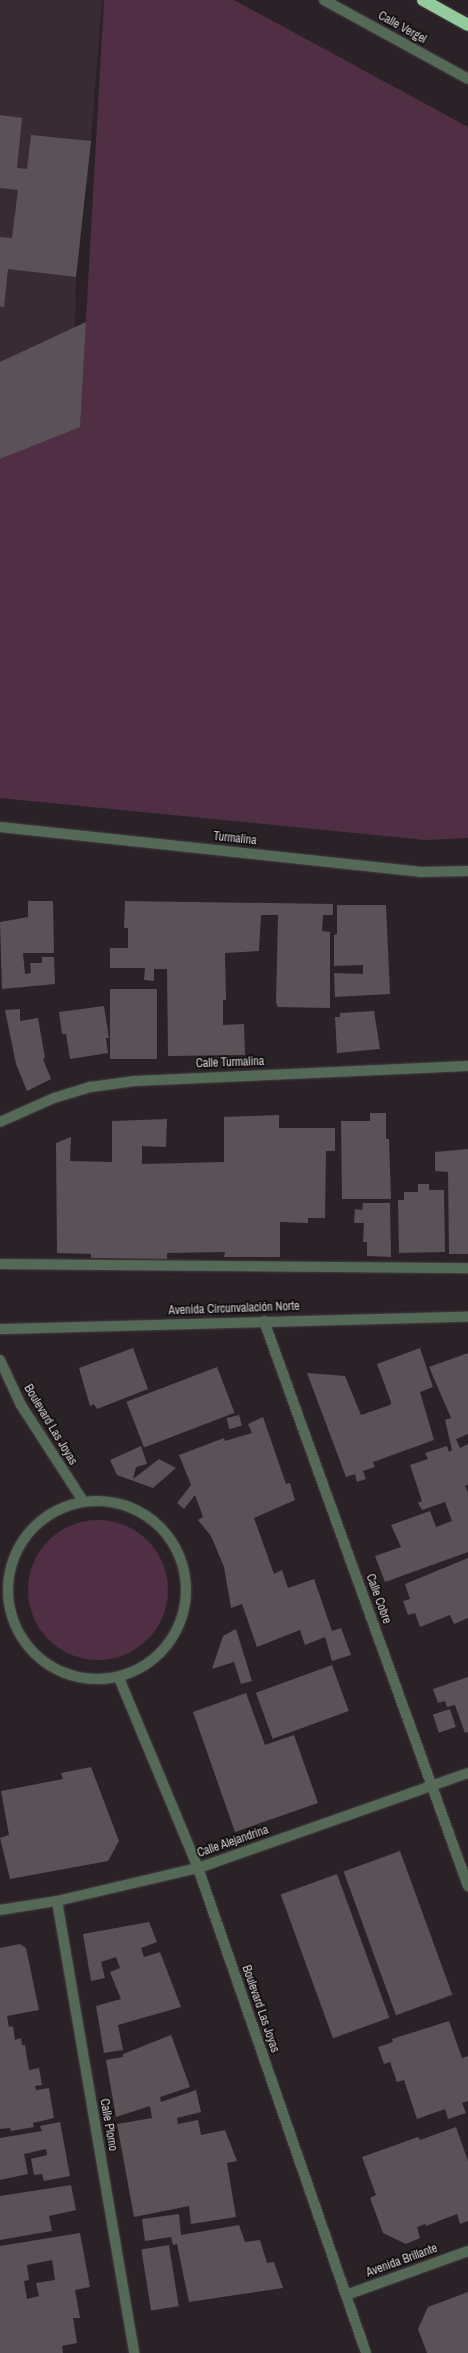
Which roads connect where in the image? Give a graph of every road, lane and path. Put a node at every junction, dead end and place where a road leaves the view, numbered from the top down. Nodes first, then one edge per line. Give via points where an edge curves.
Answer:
1 (324, 0) edge
2 (423, 0) edge
3 (468, 25) edge
4 (468, 79) edge
5 (0, 827) edge
6 (468, 871) edge
7 (468, 1066) edge
8 (0, 1122) edge
9 (0, 1264) edge
10 (468, 1268) edge
11 (468, 1317) edge
12 (264, 1321) junction
13 (0, 1329) edge
14 (0, 1360) edge
15 (82, 1501) junction
16 (119, 1678) junction
17 (468, 1772) edge
18 (432, 1786) junction
19 (198, 1868) junction
20 (468, 1886) edge
21 (57, 1901) junction
22 (0, 1910) edge
23 (468, 2251) edge
24 (346, 2295) junction
25 (134, 2353) edge
26 (366, 2353) edge

1 - 4 street, Calle Vergel
2 - 3 highway
5 - 6 street, Turmalina via 420,872
7 - 8 street, Calle Turmalina via 135,1081 90,1088 54,1098
9 - 10 street
11 - 12 street, Avenida Circunvalación Norte
12 - 13 street, Avenida Circunvalación Norte
12 - 18 street, Calle Cobre
14 - 15 street, Boulevard Las Joyas via 21,1405
15 - 16 street via 114,1501 149,1516 172,1539 184,1565 188,1596 181,1626 163,1652 148,1665
15 - 16 street via 41,1519 20,1542 11,1564 7,1595 16,1631 36,1656 47,1664 82,1679
16 - 19 street, Boulevard Las Joyas
17 - 18 street, Calle Alejandrina
18 - 19 street, Calle Alejandrina
18 - 20 street, Calle Cobre
19 - 21 street, Calle Alejandrina
19 - 24 street, Boulevard Las Joyas
21 - 22 street, Calle Alejandrina
21 - 25 street, Calle Plomo
23 - 24 street, Avenida Brillante
24 - 26 street, Boulevard Las Joyas

